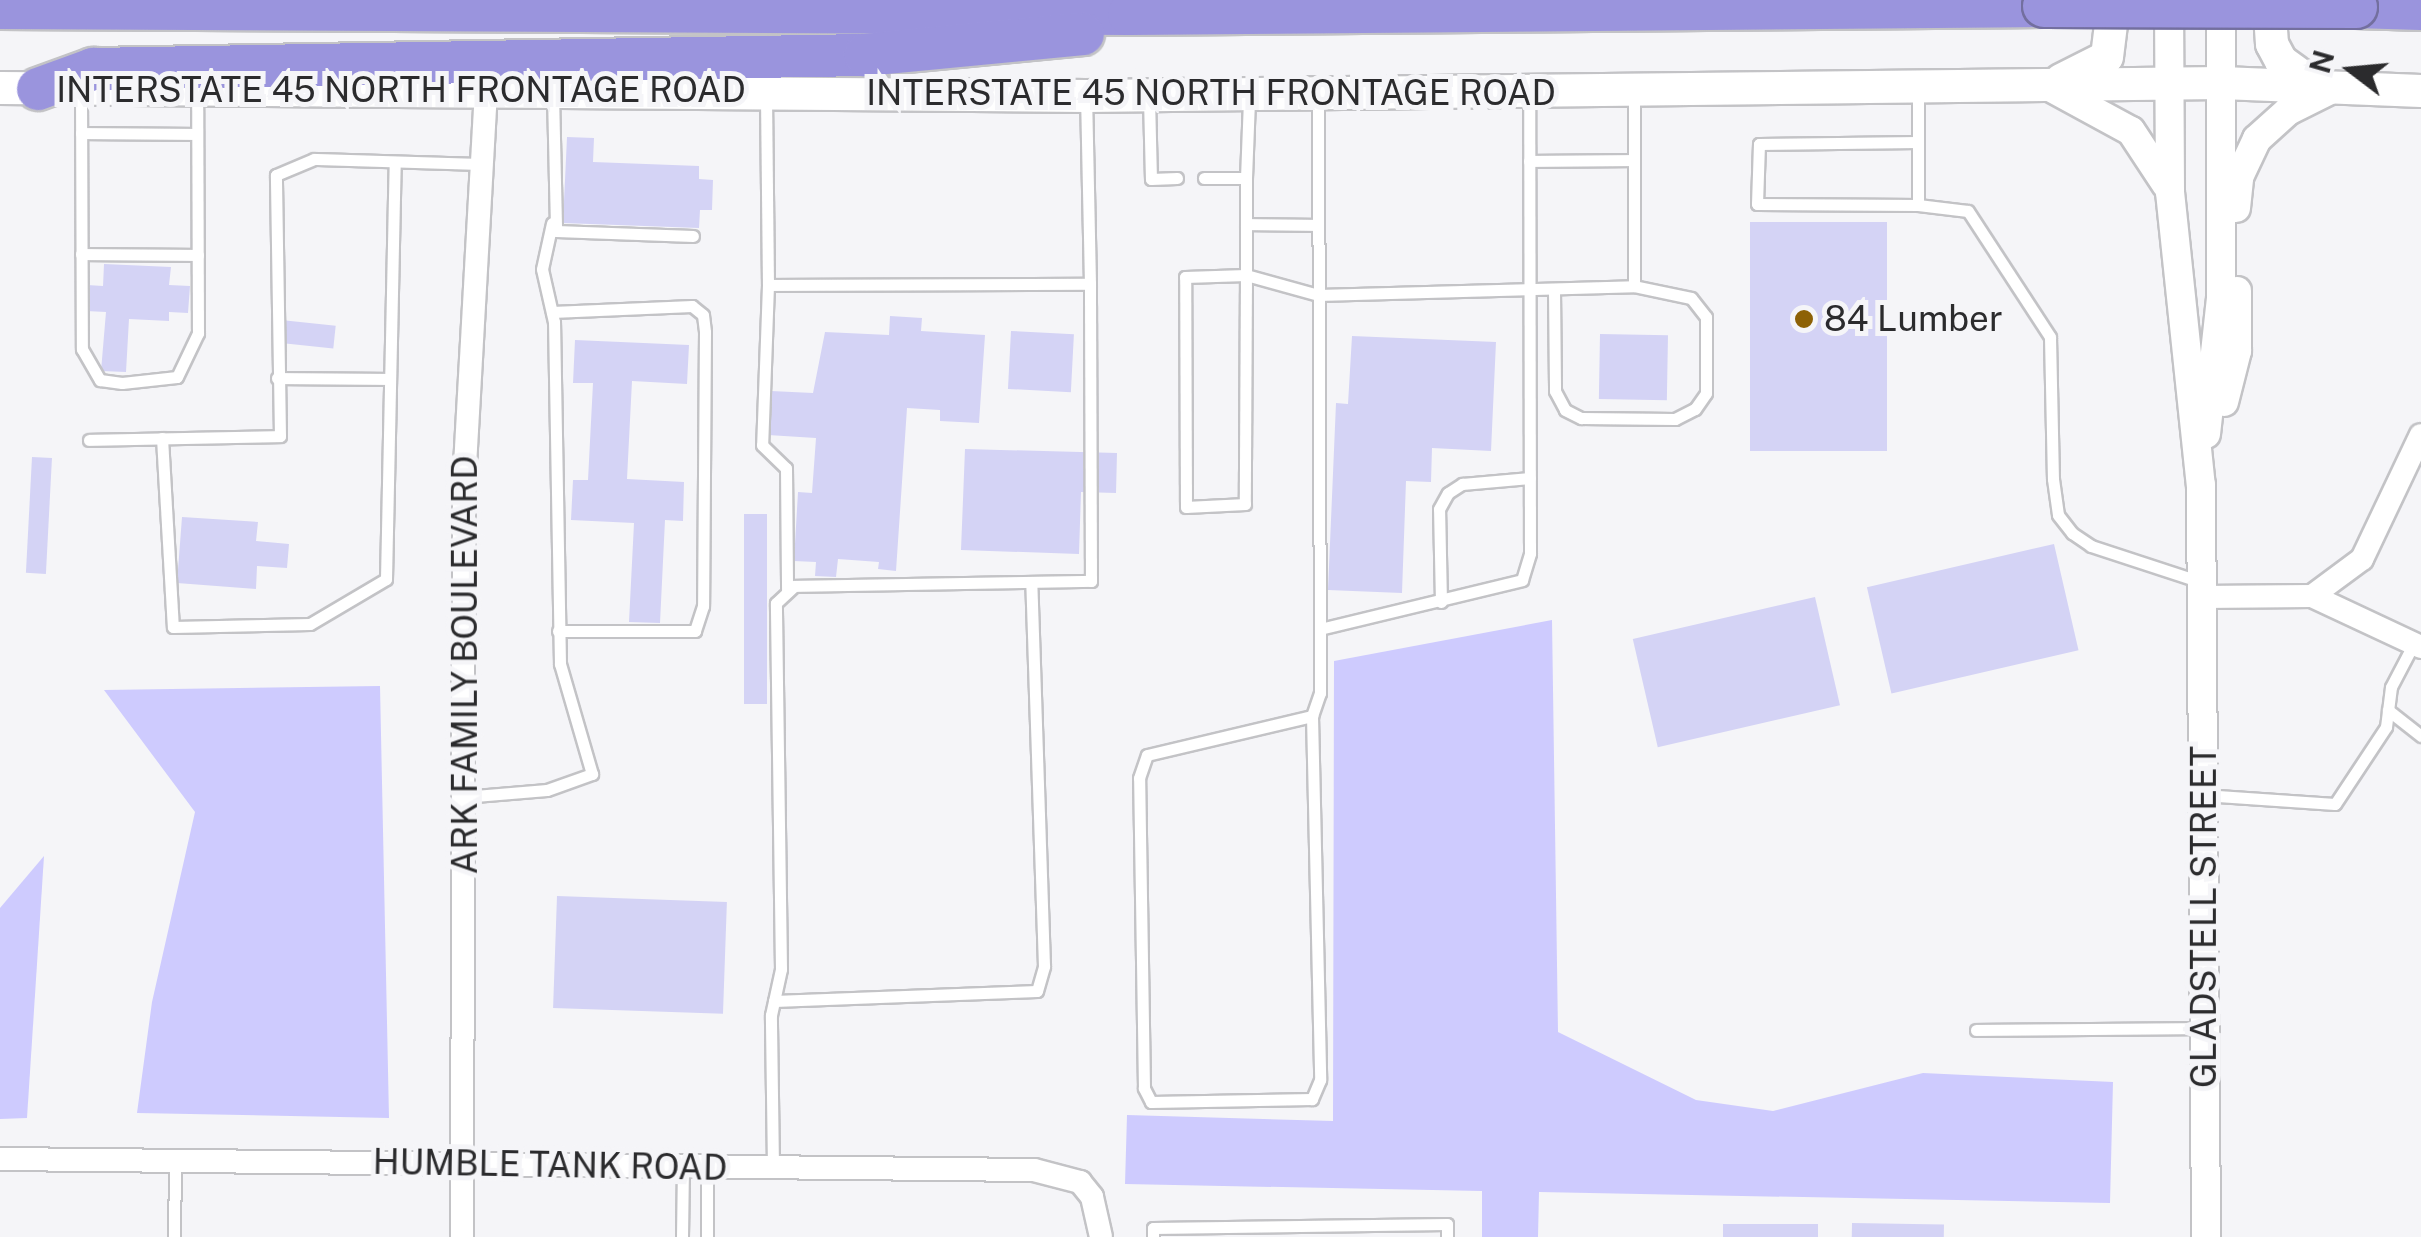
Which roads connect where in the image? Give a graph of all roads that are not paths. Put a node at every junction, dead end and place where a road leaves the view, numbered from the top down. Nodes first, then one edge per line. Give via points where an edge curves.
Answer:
1 (2114, 0) edge
2 (2169, 0) edge
3 (2221, 0) edge
4 (2269, 0) edge
5 (0, 8) edge
6 (2421, 9) edge
7 (1129, 14) junction
8 (2222, 83) junction
9 (2168, 85) junction
10 (1918, 86) junction
11 (2048, 86) junction
12 (19, 88) edge
13 (2325, 88) junction
14 (81, 90) junction
15 (1634, 91) junction
16 (2421, 91) edge
17 (197, 92) junction
18 (766, 92) junction
19 (1249, 92) junction
20 (1318, 92) junction
21 (486, 94) junction
22 (553, 94) junction
23 (1149, 94) junction
24 (1529, 94) junction
25 (1086, 96) junction
26 (81, 133) junction
27 (196, 134) junction
28 (1918, 142) junction
29 (1634, 160) junction
30 (1529, 161) junction
31 (483, 164) junction
32 (395, 165) junction
33 (1177, 178) dead end
34 (1204, 178) dead end
35 (1246, 178) junction
36 (2170, 192) junction
37 (1918, 205) junction
38 (552, 223) junction
39 (1246, 224) junction
40 (1317, 225) junction
41 (693, 236) dead end
42 (82, 254) junction
43 (198, 254) junction
44 (1246, 275) junction
45 (1090, 284) junction
46 (768, 285) junction
47 (1634, 286) junction
48 (1554, 291) junction
49 (1529, 292) junction
50 (1318, 295) junction
51 (552, 312) junction
52 (277, 378) junction
53 (390, 379) junction
54 (2421, 435) edge
55 (162, 438) junction
56 (90, 440) dead end
57 (1530, 478) junction
58 (2201, 485) junction
59 (1032, 582) junction
60 (2202, 590) junction
61 (787, 592) junction
62 (2312, 596) junction
63 (1440, 602) junction
64 (1324, 628) junction
65 (558, 631) junction
66 (2418, 645) edge
67 (2388, 710) junction
68 (1312, 716) junction
69 (2421, 736) edge
70 (2203, 795) junction
71 (463, 798) junction
72 (774, 1002) junction
73 (2205, 1028) junction
74 (1976, 1030) dead end
75 (0, 1159) edge
76 (175, 1161) junction
77 (462, 1164) junction
78 (683, 1164) junction
79 (707, 1165) junction
80 (774, 1167) junction
81 (174, 1237) edge
82 (462, 1237) edge
83 (682, 1237) edge
84 (707, 1237) edge
85 (1101, 1237) edge
86 (1153, 1237) edge
87 (1447, 1237) edge
88 (2206, 1237) edge

1 - 11 main road via 2107,56
2 - 9 street, GLADSTELL STREET
3 - 8 street, GLADSTELL STREET
4 - 13 main road via 2272,44 2281,60
5 - 7 highway
6 - 7 highway, bridge
7 - 12 highway via 1069,40 865,55 93,69
8 - 9 main road, INTERSTATE 45 NORTH FRONTAGE ROAD
8 - 13 main road, INTERSTATE 45 NORTH FRONTAGE ROAD
8 - 58 street, GLADSTELL STREET via 2221,299
9 - 11 main road, INTERSTATE 45 NORTH FRONTAGE ROAD
9 - 36 street, GLADSTELL STREET
10 - 11 main road, INTERSTATE 45 NORTH FRONTAGE ROAD
10 - 15 main road, INTERSTATE 45 NORTH FRONTAGE ROAD
10 - 28 lane
11 - 36 street via 2130,130
12 - 14 main road, INTERSTATE 45 NORTH FRONTAGE ROAD
13 - 16 main road, INTERSTATE 45 NORTH FRONTAGE ROAD
13 - 58 street via 2270,124 2246,156 2236,208 2237,351
14 - 17 main road, INTERSTATE 45 NORTH FRONTAGE ROAD
14 - 26 lane
15 - 24 main road, INTERSTATE 45 NORTH FRONTAGE ROAD
15 - 29 lane
17 - 21 main road, INTERSTATE 45 NORTH FRONTAGE ROAD
17 - 27 lane
18 - 22 main road, INTERSTATE 45 NORTH FRONTAGE ROAD
18 - 25 main road, INTERSTATE 45 NORTH FRONTAGE ROAD
18 - 46 lane
19 - 20 main road, INTERSTATE 45 NORTH FRONTAGE ROAD
19 - 23 main road, INTERSTATE 45 NORTH FRONTAGE ROAD
19 - 35 lane
20 - 24 main road, INTERSTATE 45 NORTH FRONTAGE ROAD
20 - 40 lane
21 - 22 main road, INTERSTATE 45 NORTH FRONTAGE ROAD
21 - 31 street, ARK FAMILY BOULEVARD
22 - 38 lane
23 - 25 main road, INTERSTATE 45 NORTH FRONTAGE ROAD
23 - 33 lane via 1151,179
24 - 30 lane
25 - 45 lane
26 - 27 lane
26 - 42 lane
27 - 43 lane
28 - 37 lane
28 - 37 lane via 1759,144 1758,204
29 - 30 lane
29 - 47 lane
30 - 49 lane
31 - 32 lane
31 - 71 street, ARK FAMILY BOULEVARD via 464,484
32 - 52 lane via 314,159 276,175
32 - 53 lane
34 - 35 lane
35 - 39 lane
36 - 58 street, GLADSTELL STREET
37 - 60 lane via 1968,211 2050,337 2053,479 2058,514 2072,533
38 - 41 lane via 564,233
38 - 51 lane via 542,269
39 - 40 lane
39 - 44 lane
40 - 50 lane
42 - 43 lane
42 - 43 lane via 82,349 100,380 122,383 176,377 188,364 198,332
44 - 44 lane via 1244,504 1186,507 1185,277
44 - 50 lane
45 - 46 lane
45 - 59 lane via 1091,581
46 - 61 lane via 762,445 786,468
47 - 48 lane
47 - 48 lane via 1691,298 1706,317 1706,393 1695,409 1675,419 1581,418 1565,410 1555,391
48 - 49 lane
49 - 50 lane
49 - 57 lane
50 - 64 lane
51 - 65 lane
51 - 65 lane via 692,306 700,309 705,332 704,606 695,630
52 - 53 lane
52 - 55 lane via 280,436
53 - 55 lane via 386,579 310,624 174,626
54 - 62 street via 2362,559
55 - 56 lane
57 - 63 lane via 1530,552 1522,580
57 - 63 lane via 1462,484 1448,493 1439,509
58 - 60 street, GLADSTELL STREET
59 - 61 lane via 794,586
59 - 72 lane via 1044,966 1038,992
60 - 62 street
60 - 70 street, GLADSTELL STREET
61 - 72 lane via 776,602 782,969
62 - 66 street
63 - 64 lane
64 - 68 lane
65 - 71 lane via 560,664 592,774 547,790
66 - 67 lane via 2391,687
67 - 69 lane
67 - 70 lane via 2386,727 2336,804
68 - 68 lane via 1147,755 1139,778 1144,1088 1151,1102 1312,1099 1320,1080
70 - 73 street, GLADSTELL STREET
71 - 77 street, ARK FAMILY BOULEVARD
72 - 80 lane
73 - 74 lane
73 - 88 street, GLADSTELL STREET
75 - 76 street, HUMBLE TANK ROAD
76 - 77 street, HUMBLE TANK ROAD
76 - 81 lane
77 - 78 street, HUMBLE TANK ROAD
77 - 82 street, ARK FAMILY BOULEVARD
78 - 79 street, HUMBLE TANK ROAD
78 - 83 lane
79 - 80 street, HUMBLE TANK ROAD
79 - 84 lane
80 - 85 street, HUMBLE TANK ROAD via 1034,1170 1080,1182 1092,1196
86 - 87 lane via 1153,1228 1447,1224

